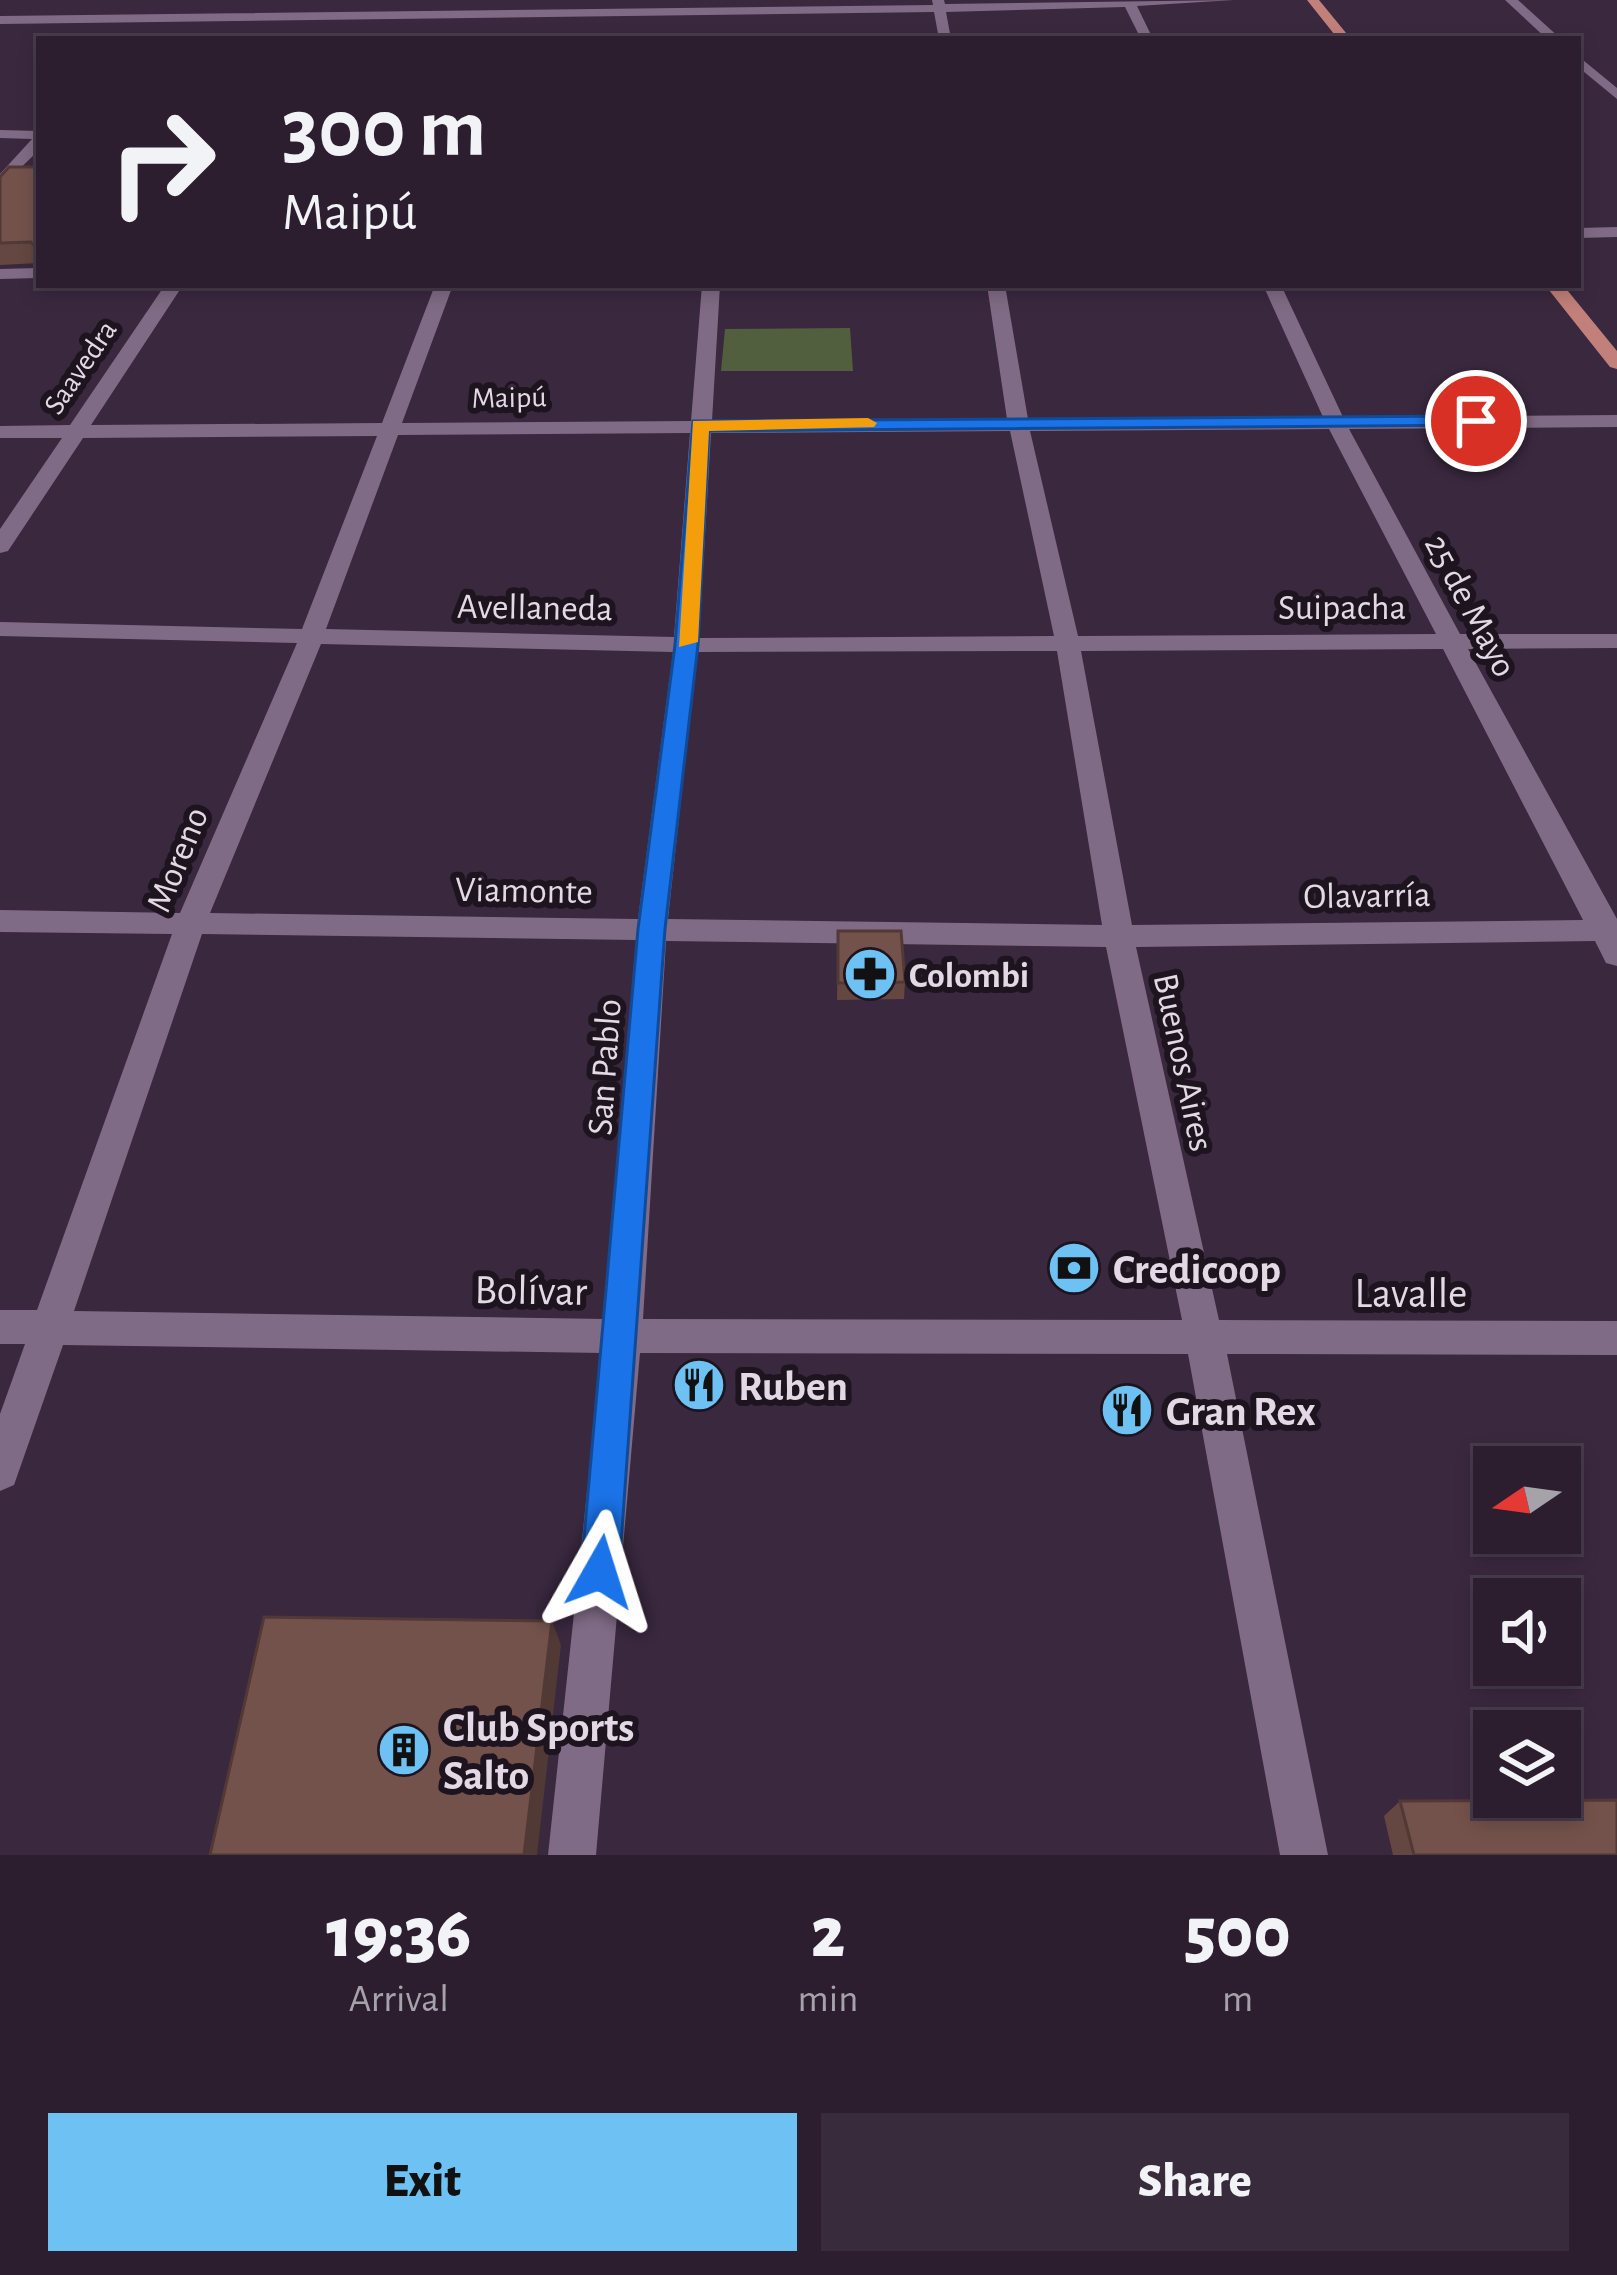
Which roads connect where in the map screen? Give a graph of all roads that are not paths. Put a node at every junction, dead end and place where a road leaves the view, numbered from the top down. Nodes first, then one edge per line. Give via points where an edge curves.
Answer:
1 (176, 0) edge
2 (368, 0) edge
3 (556, 0) edge
4 (1228, 0) edge
5 (1312, 0) edge
6 (1511, 0) edge
7 (1129, 1) edge
8 (939, 4) edge
9 (738, 13) edge
10 (356, 18) junction
11 (158, 19) junction
12 (2, 22) edge
13 (547, 22) junction
14 (141, 36) edge
15 (343, 36) edge
16 (944, 36) edge
17 (1146, 36) edge
18 (1342, 36) edge
19 (1552, 36) edge
20 (1581, 63) edge
21 (1581, 92) edge
22 (1615, 92) edge
23 (0, 134) edge
24 (36, 138) edge
25 (36, 142) edge
26 (22, 159) junction
27 (0, 160) edge
28 (0, 183) edge
29 (1617, 232) edge
30 (1581, 233) edge
31 (36, 273) edge
32 (0, 274) edge
33 (172, 288) edge
34 (443, 288) edge
35 (711, 288) edge
36 (996, 288) edge
37 (1273, 288) edge
38 (1556, 288) edge
39 (1617, 363) edge
40 (1617, 421) edge
41 (1018, 422) junction
42 (1335, 422) junction
43 (700, 425) junction
44 (387, 428) junction
45 (73, 431) junction
46 (0, 432) edge
47 (0, 546) edge
48 (0, 628) edge
49 (311, 638) junction
50 (1450, 641) junction
51 (1617, 641) edge
52 (1068, 644) junction
53 (686, 645) junction
54 (0, 921) edge
55 (191, 923) junction
56 (652, 929) junction
57 (1118, 937) junction
58 (1613, 938) edge
59 (53, 1326) junction
60 (0, 1328) edge
61 (623, 1336) junction
62 (1204, 1336) junction
63 (1617, 1337) edge
64 (0, 1471) edge
65 (572, 1855) edge
66 (1304, 1855) edge

1 - 11 street
2 - 10 street
3 - 13 street
4 - 7 street
5 - 18 main road
6 - 19 street
7 - 8 street
7 - 17 street
8 - 9 street
8 - 16 street
9 - 13 street
10 - 11 street
10 - 13 street
10 - 15 street
11 - 12 street
11 - 14 street
20 - 22 street
21 - 22 street
23 - 24 street
25 - 26 street
26 - 27 street
26 - 28 street
29 - 30 street
31 - 32 street
33 - 45 street, Saavedra
34 - 44 street, Moreno
35 - 43 street, San Pablo
36 - 41 street, Buenos Aires
37 - 42 street, 25 de Mayo
38 - 39 main road
40 - 42 street, Maipú
41 - 42 street, Maipú
41 - 43 street, Maipú
41 - 52 street, Buenos Aires
42 - 50 street, 25 de Mayo
43 - 44 street, Maipú
43 - 53 street, San Pablo
44 - 45 street, Maipú
44 - 49 street, Moreno
45 - 46 street, Maipú
45 - 47 street, Saavedra
48 - 49 street, Avellaneda
49 - 53 street, Avellaneda
49 - 55 street, Moreno
50 - 51 street, Suipacha
50 - 52 street, Suipacha
50 - 58 street, 25 de Mayo
52 - 53 street, Avellaneda
52 - 57 street, Buenos Aires
53 - 56 street, San Pablo
54 - 55 street, Viamonte
55 - 56 street, Viamonte
55 - 59 street, Moreno
56 - 57 street, Viamonte
56 - 61 street, San Pablo
57 - 58 street, Olavarría
57 - 62 street, Buenos Aires
59 - 60 street, Bolívar
59 - 61 street, Bolívar
59 - 64 street, Moreno
61 - 62 street, Bolívar
61 - 65 street, San Pablo
62 - 63 street, Lavalle
62 - 66 street, Buenos Aires

